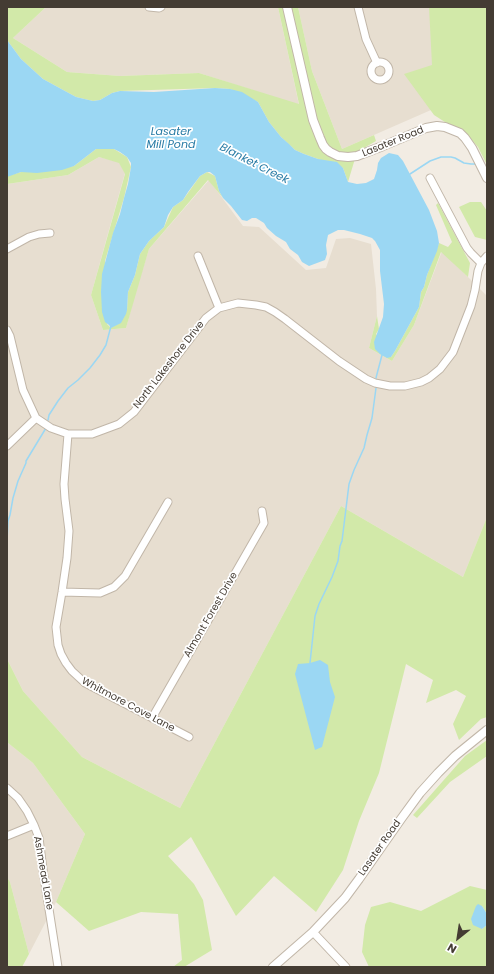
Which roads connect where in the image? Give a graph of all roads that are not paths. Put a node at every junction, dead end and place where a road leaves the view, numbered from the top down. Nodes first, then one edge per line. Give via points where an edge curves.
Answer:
1 (149, 7) edge
2 (161, 7) edge
3 (287, 7) edge
4 (358, 7) edge
5 (377, 63) dead end
6 (430, 178) dead end
7 (487, 178) edge
8 (50, 233) dead end
9 (7, 249) edge
10 (198, 256) dead end
11 (487, 256) edge
12 (481, 263) junction
13 (219, 308) junction
14 (7, 330) edge
15 (36, 418) junction
16 (68, 434) junction
17 (7, 446) edge
18 (168, 502) dead end
19 (262, 511) dead end
20 (62, 592) junction
21 (152, 718) junction
22 (487, 730) edge
23 (189, 737) dead end
24 (7, 788) edge
25 (34, 825) junction
26 (7, 836) edge
27 (313, 932) junction
28 (58, 967) edge
29 (273, 967) edge
30 (346, 967) edge

1 - 2 street
3 - 7 street, Lasater Road via 313,120 323,145 330,152 342,157 357,156 426,128 450,128 465,138
4 - 5 street via 366,39
6 - 12 street via 467,248
8 - 9 street via 29,237
10 - 13 street
11 - 12 street, North Lakeshore Drive
12 - 13 street, North Lakeshore Drive via 471,306 453,352 435,374 405,386 390,386 366,379 285,318 266,307 238,303
13 - 16 street, North Lakeshore Drive via 206,318 134,412 119,424 92,434
14 - 15 street via 23,390
15 - 16 street, North Lakeshore Drive via 51,428
15 - 17 street
16 - 20 street, Whitmore Cove Lane via 64,484 68,531 67,558
18 - 20 street via 125,576 114,587 100,593
19 - 21 street, Almont Forest Drive via 264,523
20 - 21 street, Whitmore Cove Lane via 56,635 66,663 85,683
21 - 23 street, Whitmore Cove Lane
22 - 27 street, Lasater Road via 455,756 420,793 352,889
24 - 25 street, Ashmead Lane via 18,798
25 - 26 street
25 - 28 street, Ashmead Lane via 39,838
27 - 29 street, Lasater Road
27 - 30 street

